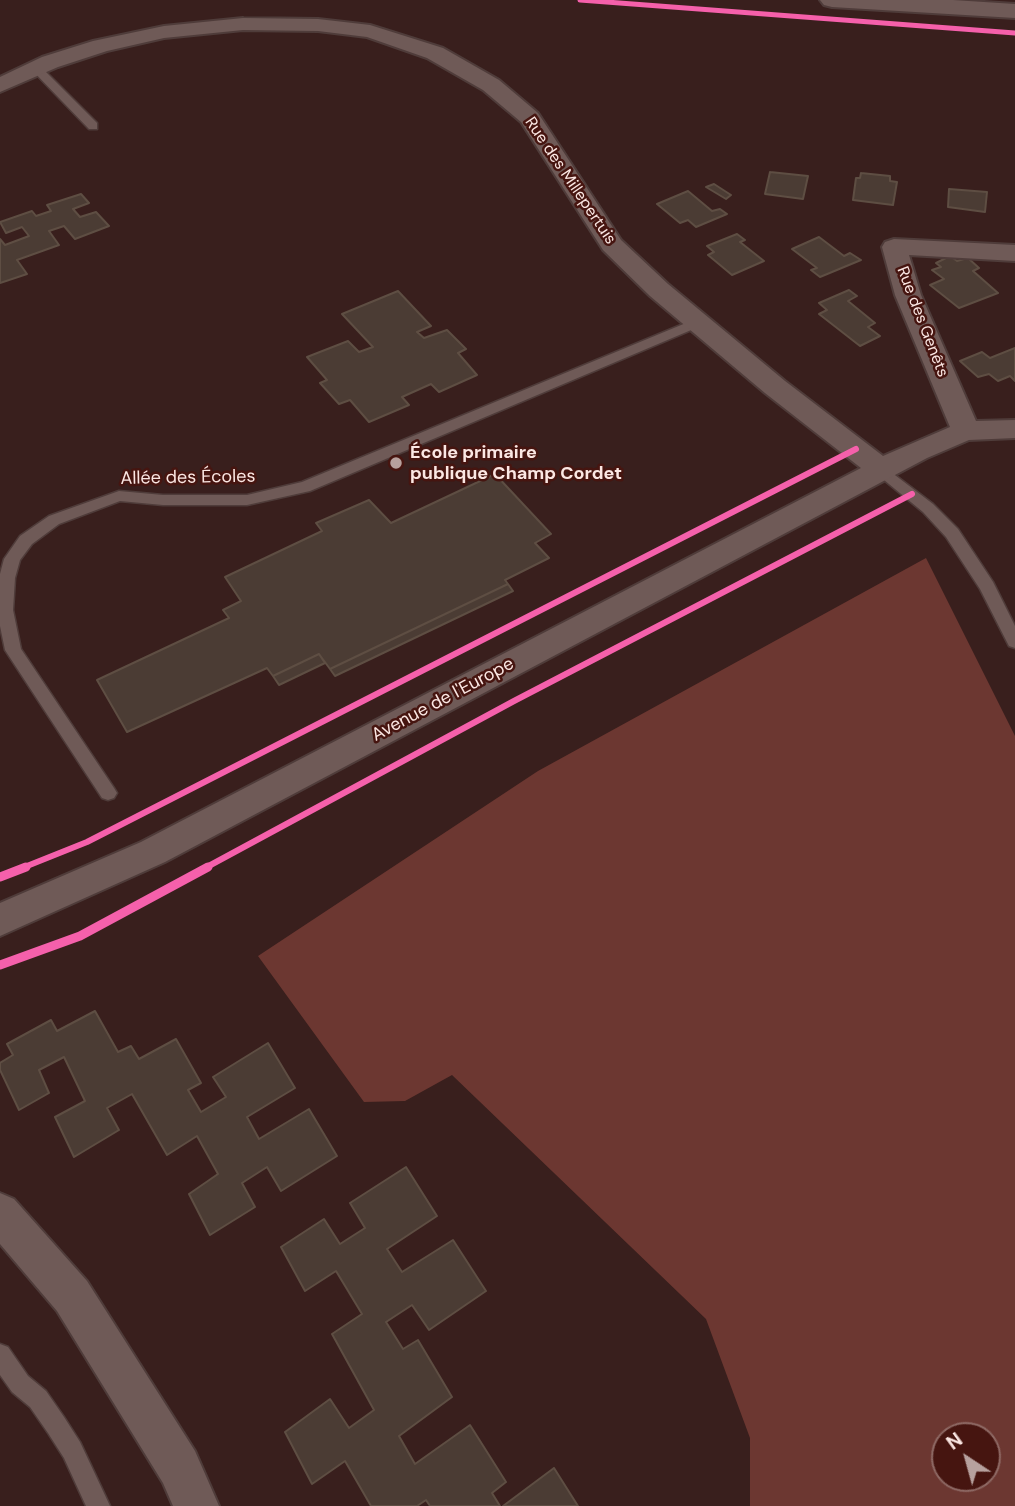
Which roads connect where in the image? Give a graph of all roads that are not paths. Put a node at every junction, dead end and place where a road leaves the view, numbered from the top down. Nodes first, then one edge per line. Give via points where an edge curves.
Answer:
1 (832, 0) edge
2 (1015, 11) edge
3 (36, 68) junction
4 (0, 85) edge
5 (93, 126) dead end
6 (1015, 253) edge
7 (698, 322) junction
8 (1015, 429) edge
9 (965, 431) junction
10 (883, 471) junction
11 (1015, 642) edge
12 (108, 793) dead end
13 (0, 920) edge
14 (3, 1225) edge
15 (0, 1355) edge
16 (98, 1506) edge
17 (196, 1506) edge

1 - 2 street
3 - 4 street, Rue des Millepertuis
3 - 5 lane
3 - 7 street, Rue des Millepertuis via 101,46 164,32 243,24 318,24 370,31 435,53 491,85 530,118 612,245
6 - 9 street, Rue des Genêts via 894,247 908,295
7 - 10 street, Rue des Millepertuis
7 - 12 lane, Allée des Écoles via 305,487 247,500 119,496 54,520 26,540 12,559 6,578 5,610 13,650
8 - 9 street
9 - 10 street, Avenue de l'Europe
10 - 11 lane via 952,533 987,586
10 - 13 street, Avenue de l'Europe via 153,852
14 - 17 street via 72,1296 94,1328 179,1467
15 - 16 lane via 56,1425

